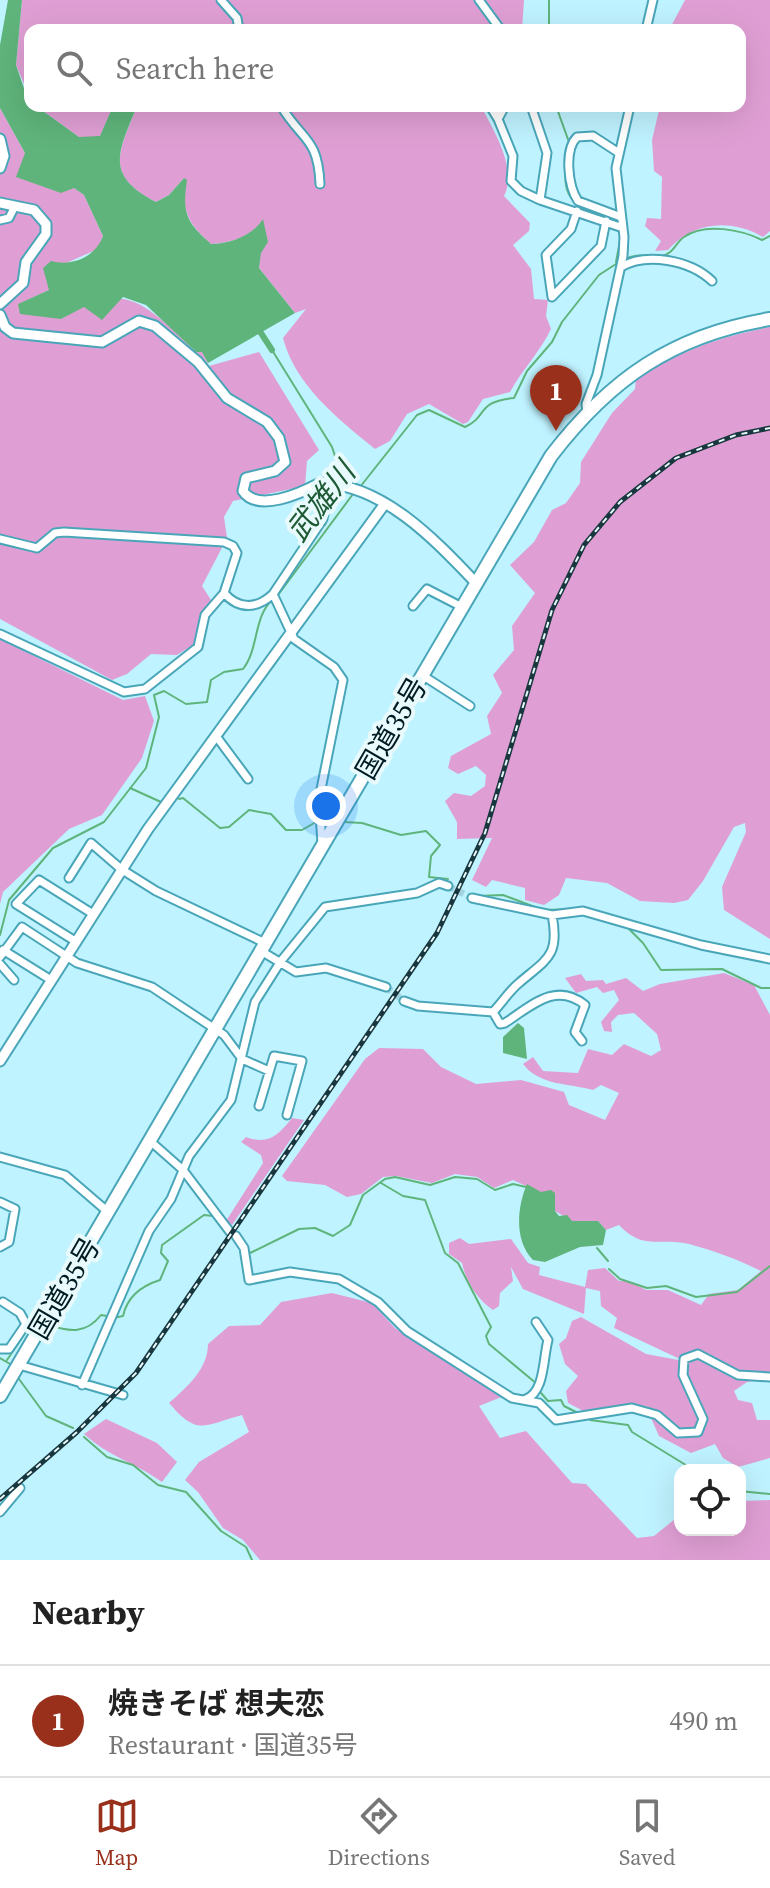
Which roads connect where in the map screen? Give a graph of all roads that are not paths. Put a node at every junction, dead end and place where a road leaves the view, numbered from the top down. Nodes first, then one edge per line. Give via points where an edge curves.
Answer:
1 (221, 0) edge
2 (479, 0) edge
3 (653, 0) edge
4 (238, 24) edge
5 (497, 24) edge
6 (647, 24) edge
7 (286, 112) edge
8 (494, 112) edge
9 (502, 112) edge
10 (533, 112) edge
11 (629, 112) edge
12 (498, 119) junction
13 (0, 139) edge
14 (619, 153) junction
15 (0, 168) edge
16 (320, 184) dead end
17 (540, 200) junction
18 (0, 203) edge
19 (15, 206) junction
20 (577, 211) junction
21 (621, 217) junction
22 (0, 220) edge
23 (606, 221) junction
24 (620, 227) junction
25 (622, 262) junction
26 (712, 281) dead end
27 (0, 304) edge
28 (0, 315) edge
29 (770, 319) edge
30 (587, 413) junction
31 (337, 486) junction
32 (384, 505) junction
33 (0, 539) edge
34 (476, 583) junction
35 (224, 593) junction
36 (275, 598) junction
37 (413, 606) dead end
38 (462, 607) junction
39 (0, 634) edge
40 (290, 635) junction
41 (422, 675) junction
42 (470, 706) dead end
43 (216, 736) junction
44 (248, 779) dead end
45 (322, 846) junction
46 (121, 869) junction
47 (69, 878) dead end
48 (448, 886) tunnel mouth
49 (472, 898) tunnel mouth
50 (93, 914) junction
51 (552, 915) junction
52 (75, 941) junction
53 (263, 947) junction
54 (2, 954) edge
55 (66, 956) junction
56 (770, 959) edge
57 (281, 961) junction
58 (0, 964) edge
59 (14, 980) dead end
60 (51, 980) junction
61 (386, 987) tunnel mouth
62 (404, 1001) tunnel mouth
63 (493, 1012) junction
64 (214, 1029) junction
65 (582, 1041) dead end
66 (242, 1059) junction
67 (0, 1061) edge
68 (269, 1071) junction
69 (259, 1106) dead end
70 (287, 1115) dead end
71 (149, 1140) junction
72 (0, 1157) edge
73 (183, 1170) junction
74 (0, 1202) edge
75 (108, 1212) junction
76 (0, 1247) edge
77 (1, 1303) edge
78 (536, 1322) dead end
79 (0, 1349) edge
80 (19, 1365) junction
81 (770, 1377) edge
82 (82, 1385) junction
83 (123, 1395) dead end
84 (0, 1396) edge
85 (526, 1399) junction
86 (20, 1488) dead end
87 (0, 1512) edge

1 - 4 street
2 - 5 street
3 - 6 street
7 - 16 street via 312,143
8 - 12 street
9 - 12 street
10 - 17 street via 547,153
11 - 14 street
12 - 17 street via 513,156 511,181
13 - 15 street
14 - 21 street
14 - 21 street via 593,136 577,137 569,177 578,201
17 - 20 street
18 - 19 street
19 - 22 street via 9,218
19 - 27 street via 42,216 46,234 26,262 23,283
20 - 23 street
20 - 23 street via 571,229 546,255 552,297 601,246
21 - 24 street
23 - 24 street
24 - 25 street
25 - 26 street via 664,259
25 - 30 street
28 - 31 street via 13,333 92,343 139,321 155,326 198,362 227,398 275,430 285,462 275,471 246,478 247,498 259,501
29 - 30 highway, 国道35号 via 718,329 671,348 629,375
30 - 34 highway, 国道35号 via 551,456
31 - 32 street
31 - 36 street
32 - 34 street via 436,541
32 - 40 street
33 - 35 street via 37,548 55,533 97,532 230,544 237,553
34 - 38 highway, 国道35号
35 - 36 street via 251,607
35 - 39 street via 205,615 198,647 135,693 86,676
36 - 40 street
37 - 38 street via 427,589
38 - 41 highway, 国道35号
40 - 43 street
40 - 45 street via 334,667 343,680 319,799
41 - 42 street
41 - 45 highway, 国道35号
43 - 44 street
43 - 46 street
45 - 53 highway, 国道35号
46 - 47 street via 91,843
46 - 50 street
46 - 53 street
48 - 57 street via 439,883 417,893 325,907
49 - 51 street
50 - 52 street
50 - 52 street via 39,880 16,904
51 - 56 street via 579,911
51 - 63 street via 550,958
52 - 55 street
53 - 57 street
53 - 64 highway, 国道35号
54 - 55 street via 22,927
54 - 60 street
55 - 60 street
55 - 64 street via 142,982
57 - 61 street via 296,972 326,968
57 - 66 street via 255,1002
58 - 59 street
60 - 67 street
62 - 63 street
63 - 65 street via 500,1024 505,1023 542,998 569,995 585,1005 575,1032
64 - 66 street
64 - 71 highway, 国道35号
66 - 68 street
66 - 73 street via 231,1100
68 - 69 street
68 - 70 street via 274,1056 302,1061
71 - 73 street
71 - 75 highway, 国道35号
72 - 75 street via 65,1175
73 - 82 street via 149,1231
73 - 85 street via 246,1255 249,1280 290,1272 339,1279 378,1302 407,1331 442,1354 512,1398
74 - 76 street via 15,1209 9,1242
75 - 80 highway, 国道35号
77 - 79 street via 20,1313 26,1324 9,1349
78 - 85 street via 548,1340 540,1386
80 - 82 street
80 - 84 highway, 国道35号
81 - 85 street via 738,1375 698,1354 689,1355 683,1375 704,1425 685,1434 657,1415 632,1408 556,1420 543,1405
82 - 83 street
86 - 87 street

